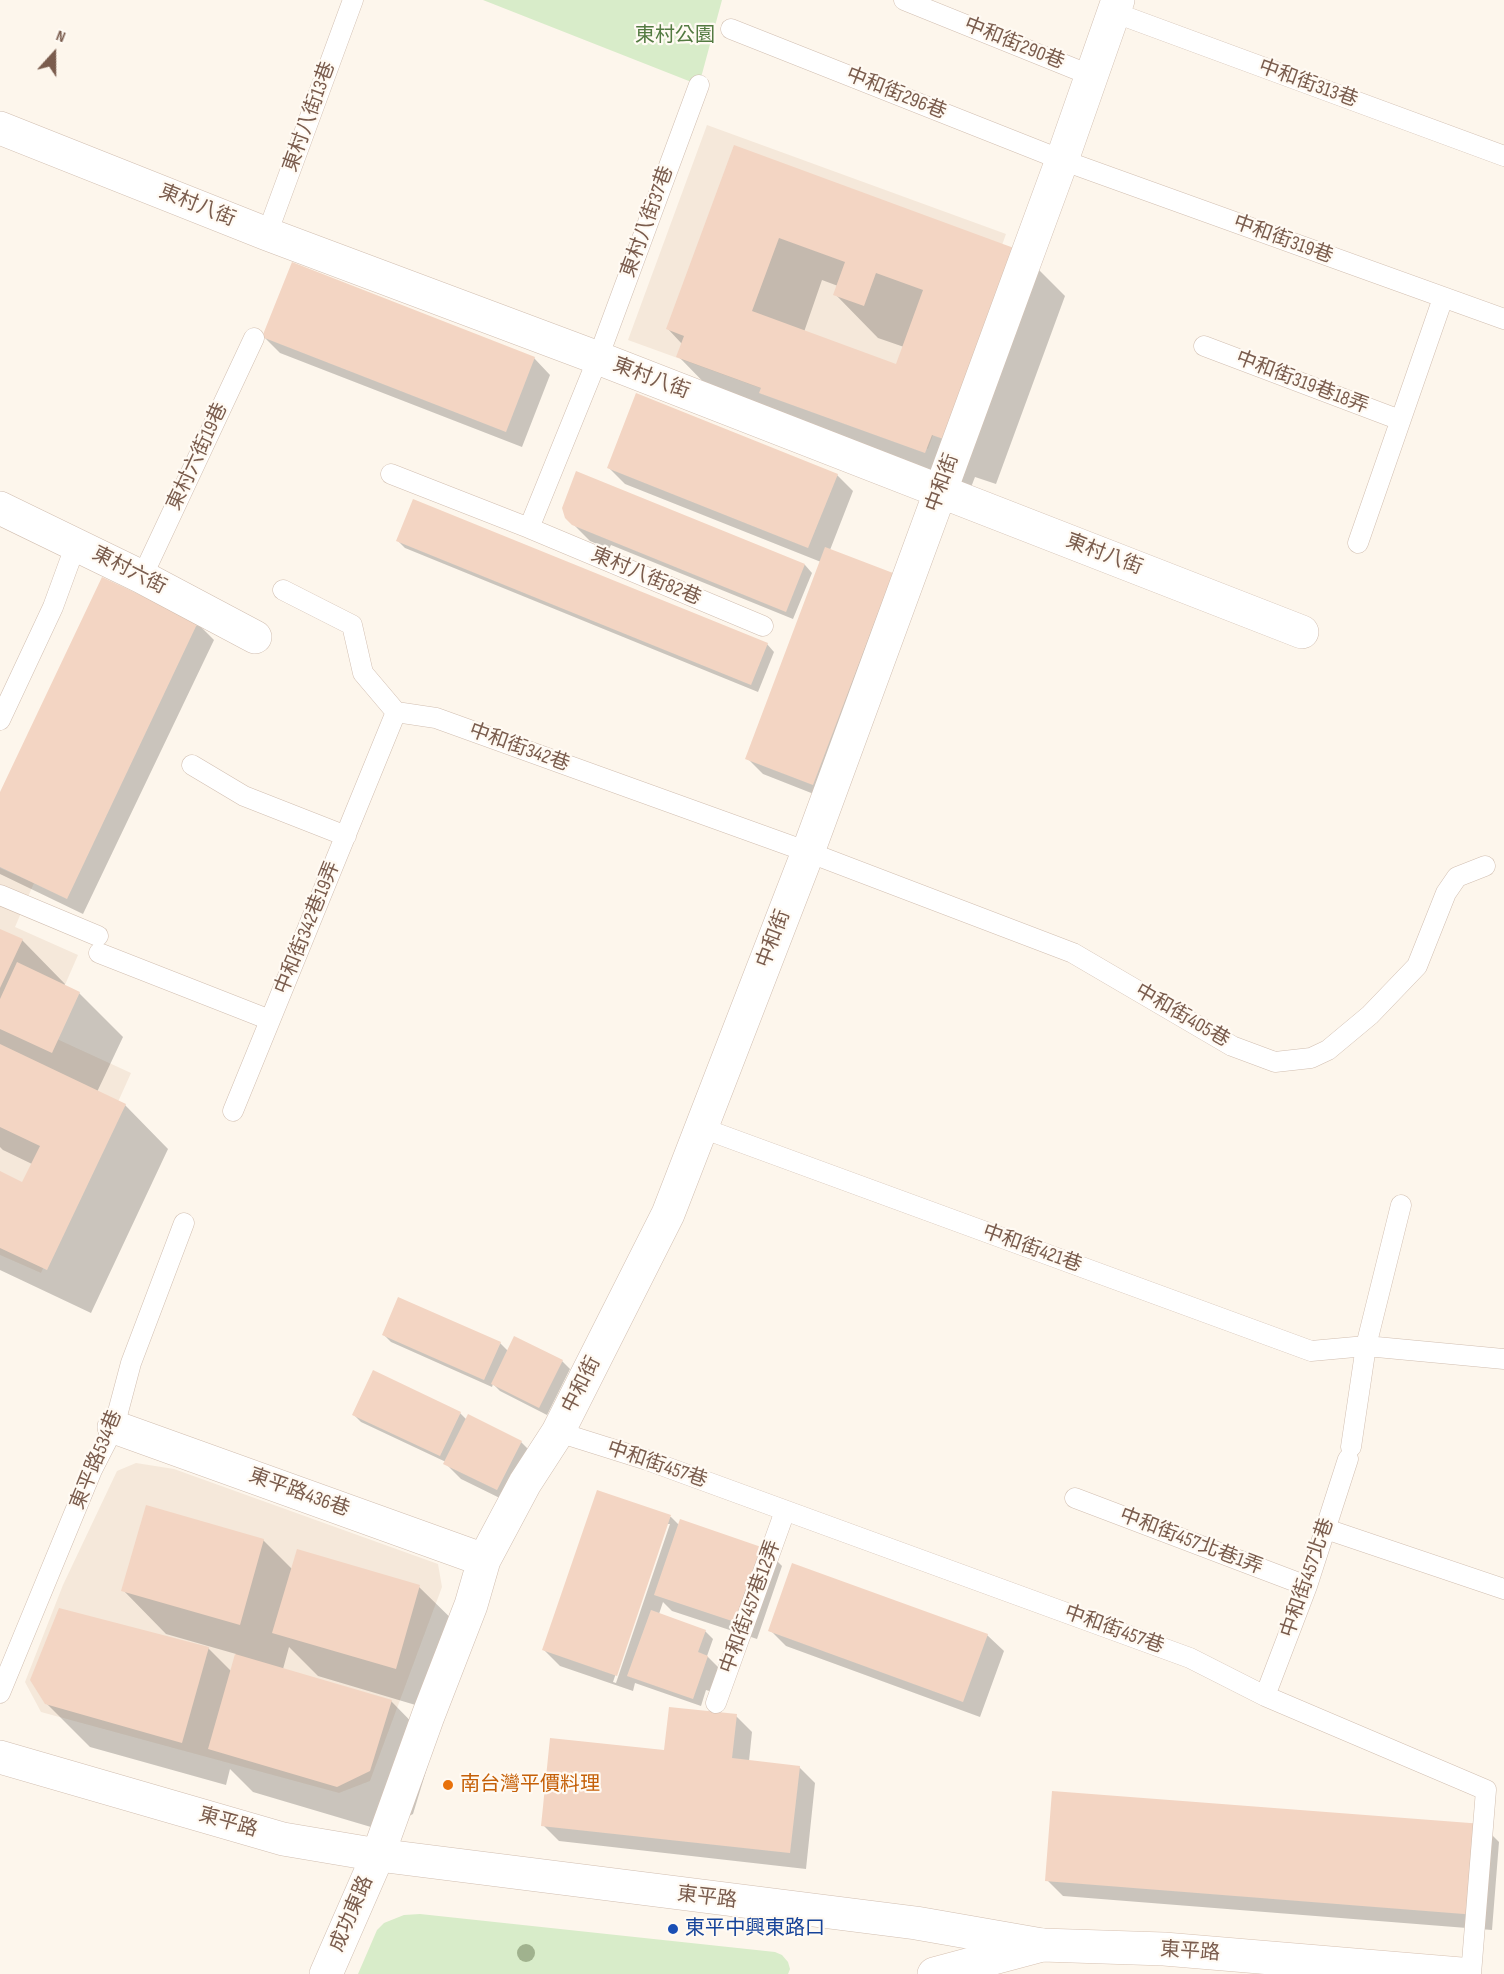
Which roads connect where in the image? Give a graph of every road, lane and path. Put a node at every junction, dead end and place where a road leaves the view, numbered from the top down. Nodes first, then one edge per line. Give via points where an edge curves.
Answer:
1 (353, 0) edge
2 (904, 0) edge
3 (1115, 6) edge
4 (731, 29) dead end
5 (1090, 75) junction
6 (699, 85) dead end
7 (0, 128) edge
8 (1504, 156) edge
9 (1062, 160) junction
10 (267, 234) junction
11 (1443, 298) junction
12 (1504, 319) edge
13 (254, 338) dead end
14 (1204, 346) dead end
15 (598, 358) junction
16 (1400, 420) junction
17 (391, 474) dead end
18 (939, 492) junction
19 (0, 508) edge
20 (529, 528) junction
21 (1358, 543) dead end
22 (76, 544) junction
23 (142, 577) junction
24 (284, 590) dead end
25 (763, 626) dead end
26 (1302, 632) dead end
27 (255, 637) dead end
28 (396, 712) junction
29 (0, 720) edge
30 (192, 765) dead end
31 (346, 836) junction
32 (808, 852) junction
33 (1485, 866) dead end
34 (0, 895) edge
35 (270, 1020) junction
36 (233, 1111) dead end
37 (702, 1128) junction
38 (1401, 1205) dead end
39 (184, 1223) dead end
40 (1366, 1346) junction
41 (1504, 1359) edge
42 (114, 1427) junction
43 (558, 1432) junction
44 (1075, 1498) dead end
45 (785, 1511) junction
46 (1326, 1529) junction
47 (484, 1560) junction
48 (1307, 1586) junction
49 (1504, 1589) edge
50 (0, 1693) edge
51 (1265, 1696) junction
52 (716, 1702) dead end
53 (0, 1757) edge
54 (378, 1855) junction
55 (1041, 1945) junction
56 (326, 1974) edge
57 (934, 1974) edge
58 (1461, 1974) edge
59 (1472, 1974) edge

1 - 10 lane, 東村八街13巷
2 - 5 lane, 中和街290巷
3 - 5 street, 中和街
3 - 8 lane, 中和街313巷
4 - 9 lane, 中和街296巷
5 - 9 street, 中和街
6 - 15 lane, 東村八街37巷
7 - 10 street, 東村八街
9 - 11 lane, 中和街319巷
9 - 18 street, 中和街
10 - 15 street, 東村八街
11 - 12 lane, 中和街319巷
11 - 16 lane
13 - 23 lane, 東村六街19巷
14 - 16 lane, 中和街319巷18弄
15 - 18 street, 東村八街
15 - 20 lane
16 - 21 lane
17 - 20 lane, 東村八街82巷
18 - 26 street, 東村八街
18 - 32 street, 中和街
19 - 22 street, 東村六街
20 - 25 lane, 東村八街82巷
22 - 23 street, 東村六街
22 - 29 lane via 53,607
23 - 27 street, 東村六街
24 - 28 lane via 352,625 363,673
28 - 31 lane, 中和街342巷19弄
28 - 32 lane, 中和街342巷 via 436,718
30 - 31 lane, 中和街342巷19弄 via 244,796
31 - 35 lane, 中和街342巷19弄
32 - 33 lane, 中和街405巷 via 1073,953 1232,1046 1275,1062 1311,1058 1328,1050 1370,1015 1417,966 1446,893 1457,877
32 - 37 street, 中和街
34 - 35 lane, 中和街342巷19弄 via 99,945
35 - 36 lane, 中和街342巷19弄
37 - 40 lane, 中和街421巷 via 1311,1351
37 - 43 street, 中和街 via 668,1214
38 - 40 lane
39 - 42 lane, 東平路534巷 via 131,1363
40 - 41 lane, 中和街421巷
40 - 46 lane, 中和街457北巷 via 1350,1453
42 - 47 street, 東平路436巷
42 - 50 lane, 東平路534巷 via 92,1470
43 - 45 lane, 中和街457巷
43 - 47 street, 中和街 via 525,1483
44 - 48 lane, 中和街457北巷1弄
45 - 51 lane, 中和街457巷 via 1190,1658
45 - 52 lane, 中和街457巷12弄
46 - 48 lane, 中和街457北巷
46 - 49 lane
47 - 54 street, 中和街
48 - 51 lane, 中和街457北巷
51 - 59 lane, 中和街457巷 via 1486,1790
53 - 54 street, 東平路 via 283,1839
54 - 55 street, 東平路 via 916,1923
54 - 56 street, 成功東路
55 - 57 street
55 - 58 street, 東平路 via 1164,1949

